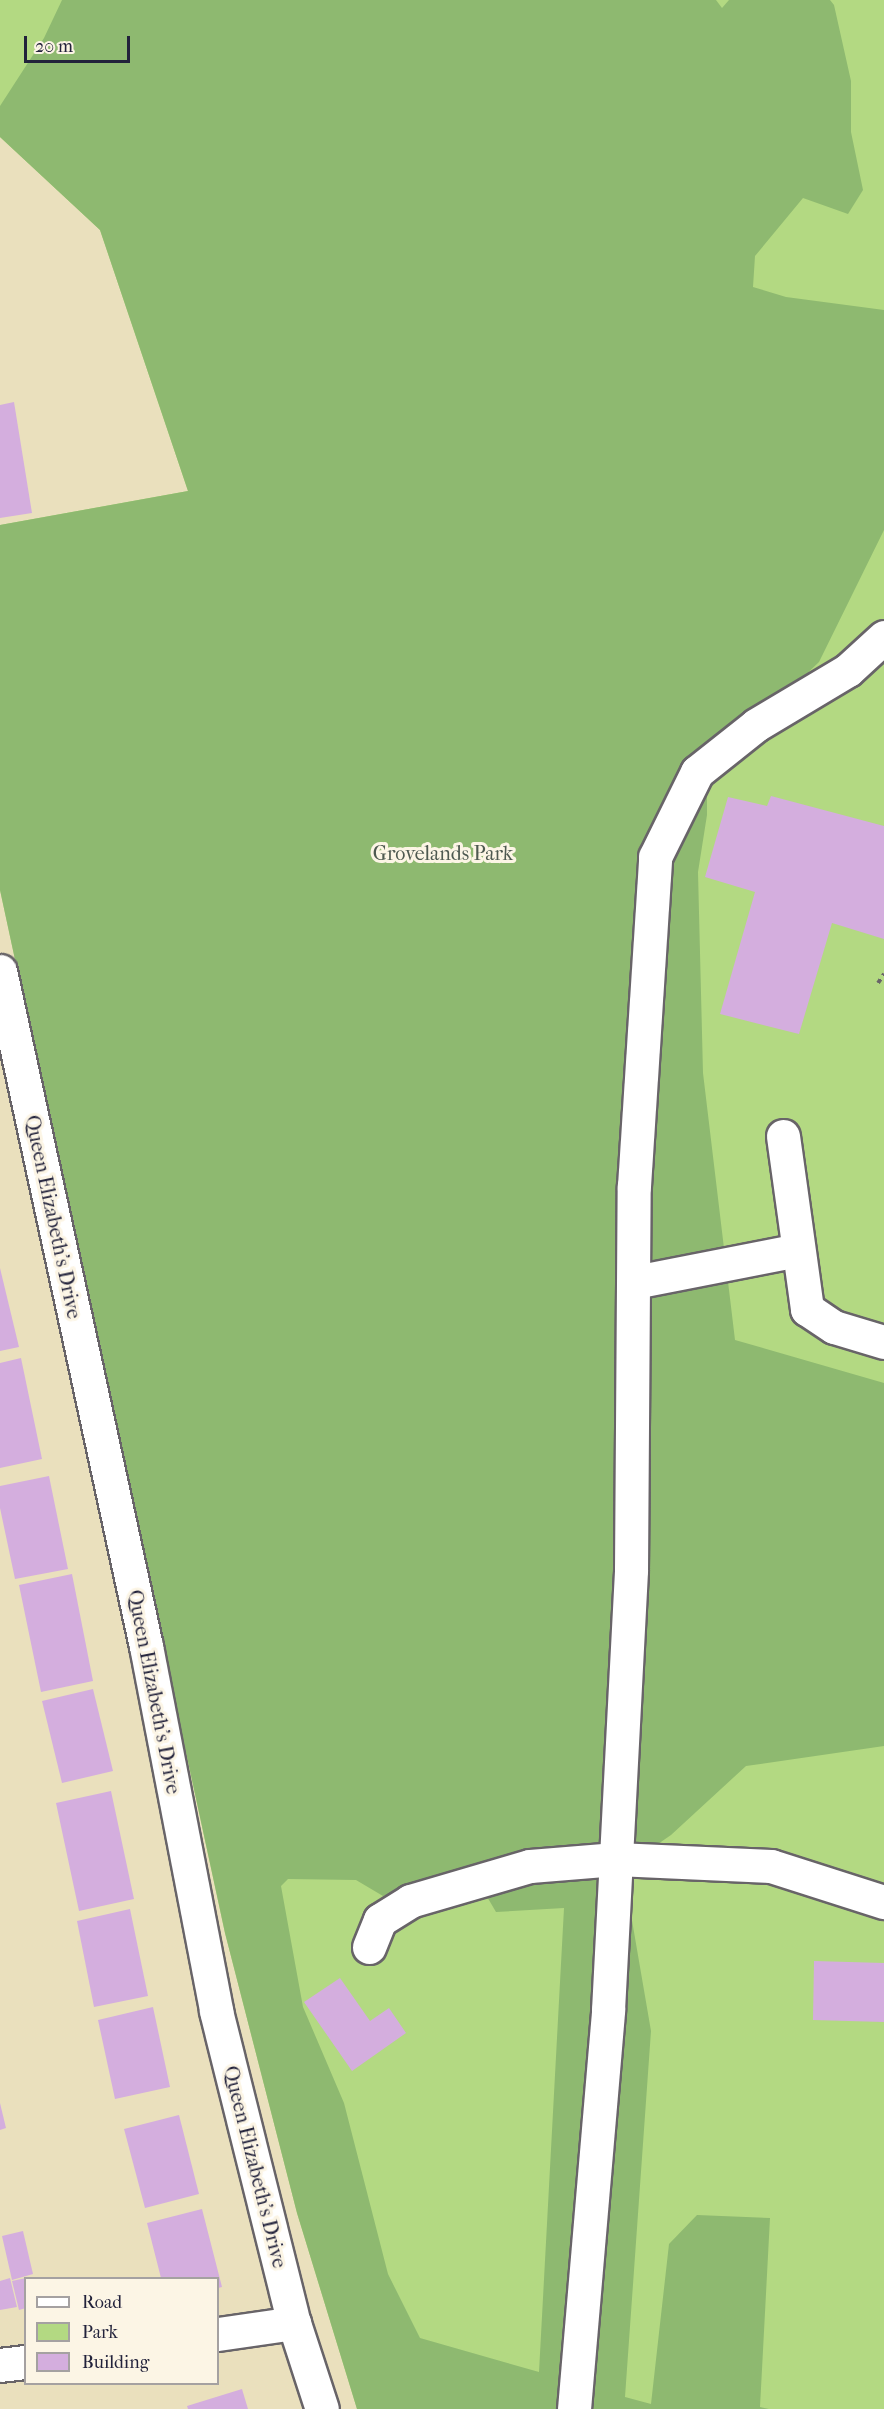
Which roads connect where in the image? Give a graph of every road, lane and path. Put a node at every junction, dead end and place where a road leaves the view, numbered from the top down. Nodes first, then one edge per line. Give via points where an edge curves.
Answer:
1 (884, 637) edge
2 (0, 972) edge
3 (884, 974) edge
4 (878, 983) dead end
5 (783, 1136) dead end
6 (798, 1250) junction
7 (635, 1282) junction
8 (884, 1342) edge
9 (616, 1859) junction
10 (884, 1902) edge
11 (369, 1947) dead end
12 (294, 2323) junction
13 (219, 2334) edge
14 (24, 2362) edge
15 (0, 2366) edge
16 (322, 2409) edge
17 (574, 2409) edge

1 - 7 street via 848,670 756,725 697,772 655,857 634,1186
2 - 12 street, Queen Elizabeth's Drive via 143,1635 216,2011
3 - 4 path
5 - 6 street
6 - 7 street
6 - 8 street via 807,1309 818,1320
7 - 9 street via 631,1570
9 - 10 street via 771,1866
9 - 11 street via 530,1866 410,1901 380,1920
9 - 17 street via 594,2209
12 - 13 street
12 - 16 street, Queen Elizabeth's Drive
14 - 15 street

